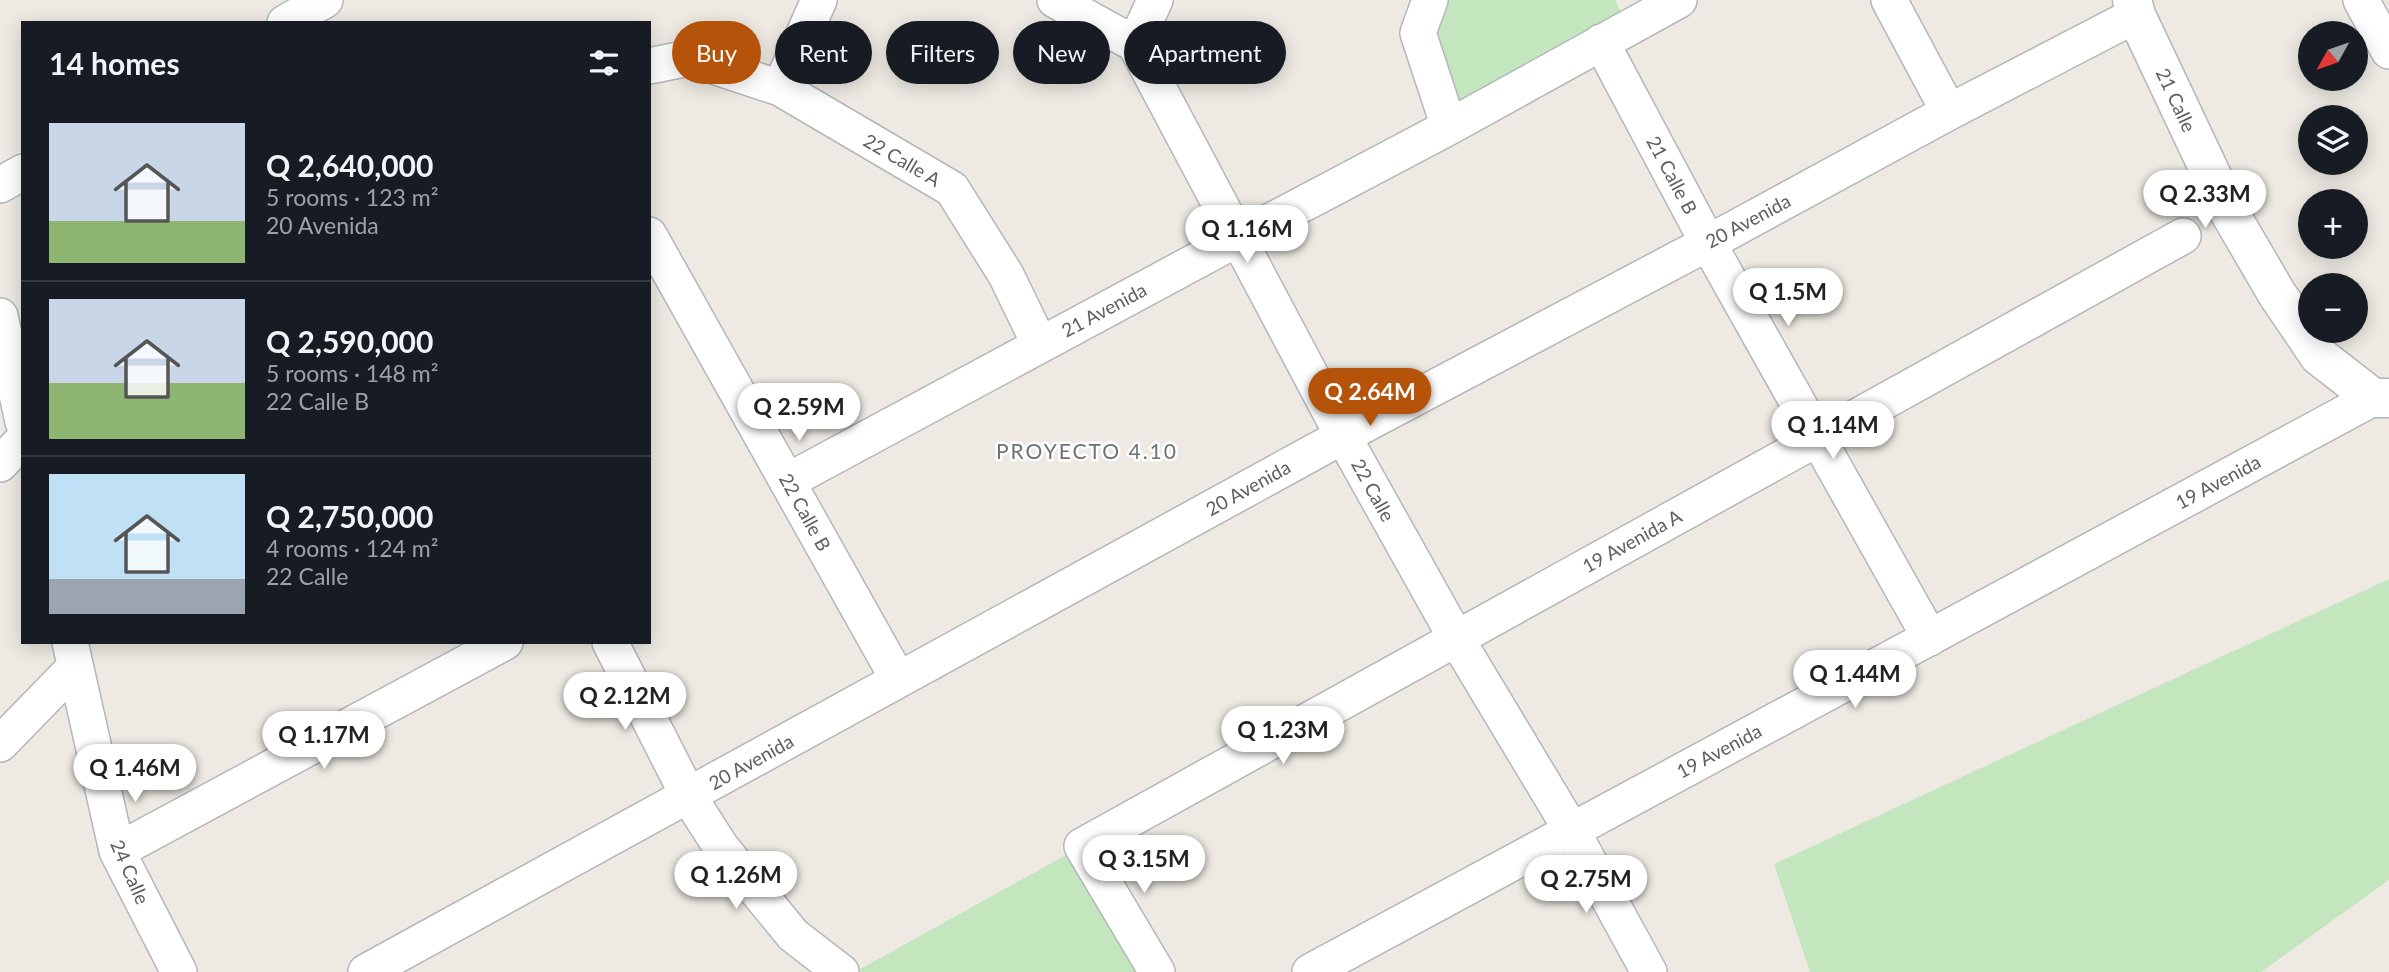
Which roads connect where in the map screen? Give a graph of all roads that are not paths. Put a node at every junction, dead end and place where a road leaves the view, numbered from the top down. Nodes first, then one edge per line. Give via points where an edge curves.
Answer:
1 (325, 0) edge
2 (819, 0) edge
3 (1055, 0) edge
4 (1156, 0) edge
5 (1430, 0) edge
6 (1679, 0) edge
7 (1889, 0) edge
8 (2361, 0) edge
9 (2134, 8) edge
10 (288, 21) edge
11 (1146, 21) edge
12 (1615, 23) edge
13 (1124, 38) edge
14 (2389, 51) edge
15 (651, 66) edge
16 (1156, 84) edge
17 (780, 88) junction
18 (1949, 112) junction
19 (1449, 127) junction
20 (21, 173) edge
21 (0, 185) edge
22 (2183, 236) dead end
23 (1237, 239) junction
24 (651, 240) edge
25 (1708, 243) junction
26 (0, 316) edge
27 (1040, 345) junction
28 (2381, 398) edge
29 (21, 413) edge
30 (1343, 436) junction
31 (1817, 439) junction
32 (21, 442) edge
33 (0, 464) edge
34 (788, 481) junction
35 (1457, 638) junction
36 (1930, 638) junction
37 (501, 644) edge
38 (611, 644) edge
39 (72, 654) edge
40 (898, 679) junction
41 (0, 744) edge
42 (689, 797) junction
43 (1572, 831) junction
44 (117, 851) junction
45 (179, 972) edge
46 (366, 972) edge
47 (841, 972) edge
48 (1157, 972) edge
49 (1310, 972) edge
50 (1649, 972) edge

1 - 10 street
2 - 17 street
3 - 13 street
4 - 11 street
5 - 19 street via 1418,33
6 - 12 street, 21 Avenida
7 - 18 street
8 - 14 street
9 - 18 street, 20 Avenida
9 - 28 street, 21 Calle via 2228,210 2277,294 2319,356
12 - 19 street, 21 Avenida
12 - 25 street, 21 Calle B
15 - 17 street, 22 Calle A via 689,58
16 - 23 street, 22 Calle
17 - 27 street, 22 Calle A via 952,189 1006,275
18 - 25 street, 20 Avenida
19 - 23 street, 21 Avenida
20 - 21 street
22 - 31 street, 19 Avenida A
23 - 27 street, 21 Avenida
23 - 30 street, 22 Calle
24 - 34 street, 22 Calle B
25 - 30 street, 20 Avenida
25 - 31 street, 21 Calle B
26 - 29 street
27 - 34 street, 21 Avenida
28 - 36 street, 19 Avenida
30 - 35 street, 22 Calle
30 - 40 street, 20 Avenida
31 - 35 street, 19 Avenida A
31 - 36 street, 21 Calle B
32 - 33 street
34 - 40 street, 22 Calle B
35 - 43 street, 22 Calle
35 - 48 street, 19 Avenida A via 1082,846
36 - 43 street, 19 Avenida
37 - 44 street
38 - 42 street
39 - 41 street
39 - 44 street, 24 Calle
40 - 42 street, 20 Avenida
42 - 46 street, 20 Avenida
42 - 47 street via 721,847 793,935
43 - 49 street, 19 Avenida
43 - 50 street, 22 Calle
44 - 45 street, 24 Calle

